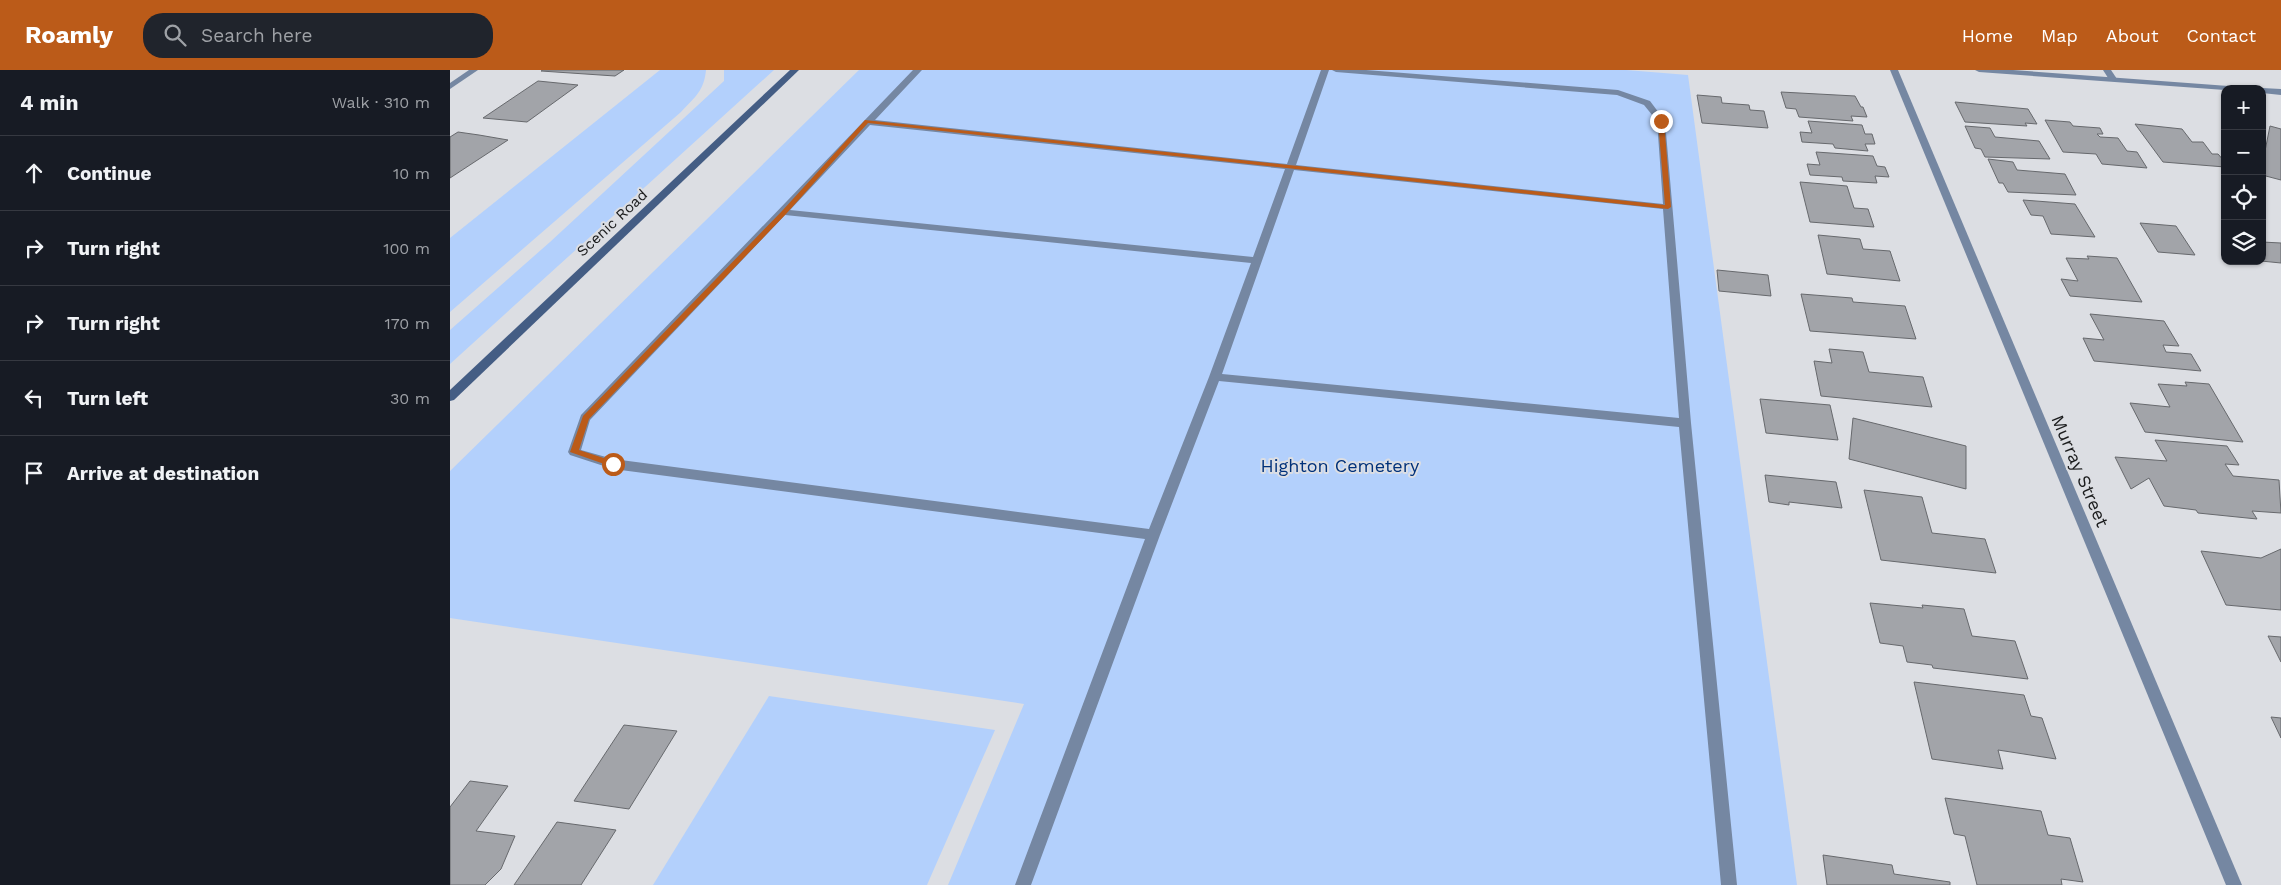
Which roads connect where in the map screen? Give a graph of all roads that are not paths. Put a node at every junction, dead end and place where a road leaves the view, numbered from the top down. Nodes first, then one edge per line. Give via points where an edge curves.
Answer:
1 (474, 70) edge
2 (795, 70) edge
3 (918, 70) edge
4 (1326, 70) edge
5 (1336, 70) edge
6 (1894, 70) edge
7 (1979, 70) edge
8 (2107, 70) edge
9 (2113, 79) junction
10 (450, 87) edge
11 (2221, 87) edge
12 (2266, 90) edge
13 (2281, 92) edge
14 (867, 122) junction
15 (1291, 166) junction
16 (1668, 207) junction
17 (784, 212) junction
18 (1257, 261) junction
19 (1215, 377) junction
20 (450, 397) edge
21 (1685, 423) junction
22 (1153, 535) junction
23 (1023, 885) edge
24 (1729, 885) edge
25 (2234, 885) edge

1 - 10 street
2 - 20 main road, Scenic Road
3 - 14 street
4 - 15 street
5 - 16 street via 1618,93 1647,103 1661,121
6 - 25 street, Murray Street
7 - 9 street
8 - 9 street
9 - 11 street
12 - 13 street
14 - 15 street
14 - 17 street
15 - 16 street
15 - 18 street
16 - 21 street
17 - 18 street
17 - 22 street via 585,418 574,452 613,464
18 - 19 street
19 - 21 street
19 - 22 street
21 - 24 street
22 - 23 street

